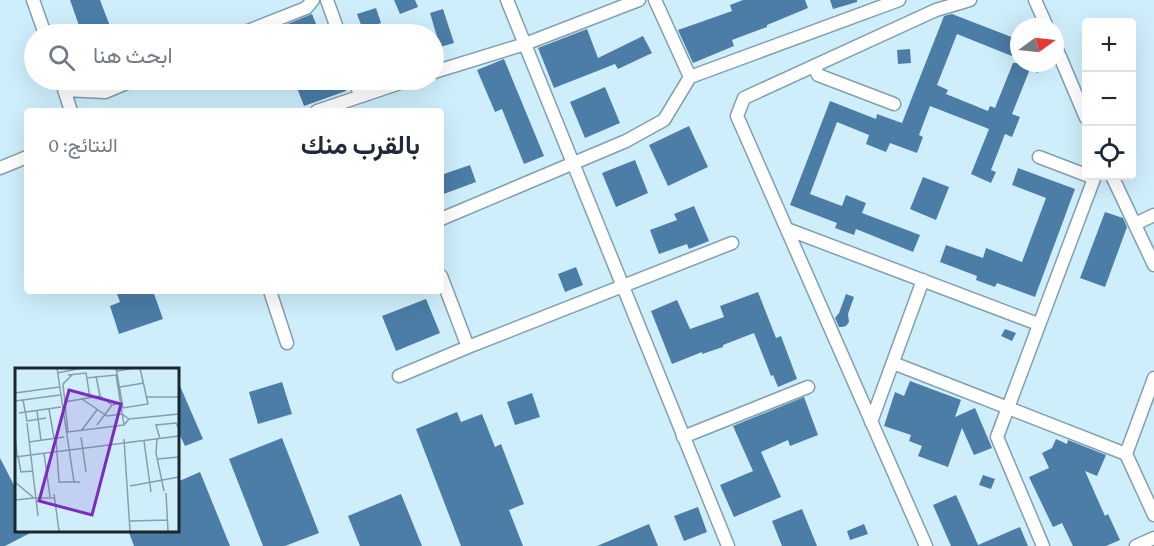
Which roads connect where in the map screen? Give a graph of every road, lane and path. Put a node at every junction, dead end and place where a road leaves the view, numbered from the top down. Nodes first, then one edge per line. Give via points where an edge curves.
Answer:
1 (33, 0) edge
2 (313, 0) edge
3 (327, 0) edge
4 (507, 0) edge
5 (639, 0) edge
6 (655, 0) edge
7 (899, 0) edge
8 (970, 0) edge
9 (1035, 0) edge
10 (885, 3) edge
11 (1043, 18) edge
12 (41, 24) edge
13 (265, 24) edge
14 (335, 24) edge
15 (525, 44) junction
16 (814, 66) junction
17 (1064, 66) edge
18 (444, 69) edge
19 (690, 77) junction
20 (65, 90) edge
21 (93, 90) edge
22 (110, 90) edge
23 (358, 90) edge
24 (377, 90) edge
25 (360, 95) junction
26 (894, 104) dead end
27 (70, 108) edge
28 (325, 108) edge
29 (1082, 109) edge
30 (1040, 157) dead end
31 (24, 158) edge
32 (573, 163) junction
33 (0, 168) edge
34 (1082, 173) edge
35 (1093, 180) edge
36 (1114, 180) edge
37 (1154, 215) edge
38 (444, 218) edge
39 (1135, 224) junction
40 (787, 228) junction
41 (732, 243) dead end
42 (1154, 265) edge
43 (923, 280) junction
44 (444, 284) edge
45 (623, 287) junction
46 (271, 294) edge
47 (1038, 324) junction
48 (287, 343) dead end
49 (468, 347) junction
50 (893, 363) junction
51 (399, 376) dead end
52 (1154, 378) edge
53 (808, 387) dead end
54 (1007, 408) junction
55 (872, 422) junction
56 (683, 437) junction
57 (1126, 454) junction
58 (1154, 514) edge
59 (1154, 538) edge
60 (728, 546) edge
61 (926, 546) edge
62 (1043, 546) edge
63 (1136, 546) edge

1 - 12 street
2 - 13 street via 306,8
3 - 14 street
4 - 15 street
5 - 15 street
6 - 19 street
7 - 10 street
8 - 16 street via 936,10
9 - 11 street
10 - 19 street
15 - 18 street
15 - 32 street
16 - 26 street via 818,75
16 - 40 street via 744,98 737,116
17 - 29 street
19 - 32 street via 664,120
20 - 27 street
21 - 22 street
23 - 25 street
24 - 25 street
25 - 28 street
30 - 34 street
31 - 33 street
32 - 38 street
32 - 45 street
35 - 47 street
36 - 39 street
37 - 39 street
39 - 42 street
40 - 43 street
40 - 55 street
41 - 45 street
43 - 47 street
43 - 50 street
44 - 49 street
45 - 49 street
45 - 56 street
46 - 48 street
47 - 54 street
49 - 51 street
50 - 54 street
50 - 55 street
52 - 57 street
53 - 56 street
54 - 57 street
54 - 62 street via 997,437
55 - 61 street
56 - 60 street
57 - 58 street
59 - 63 street

